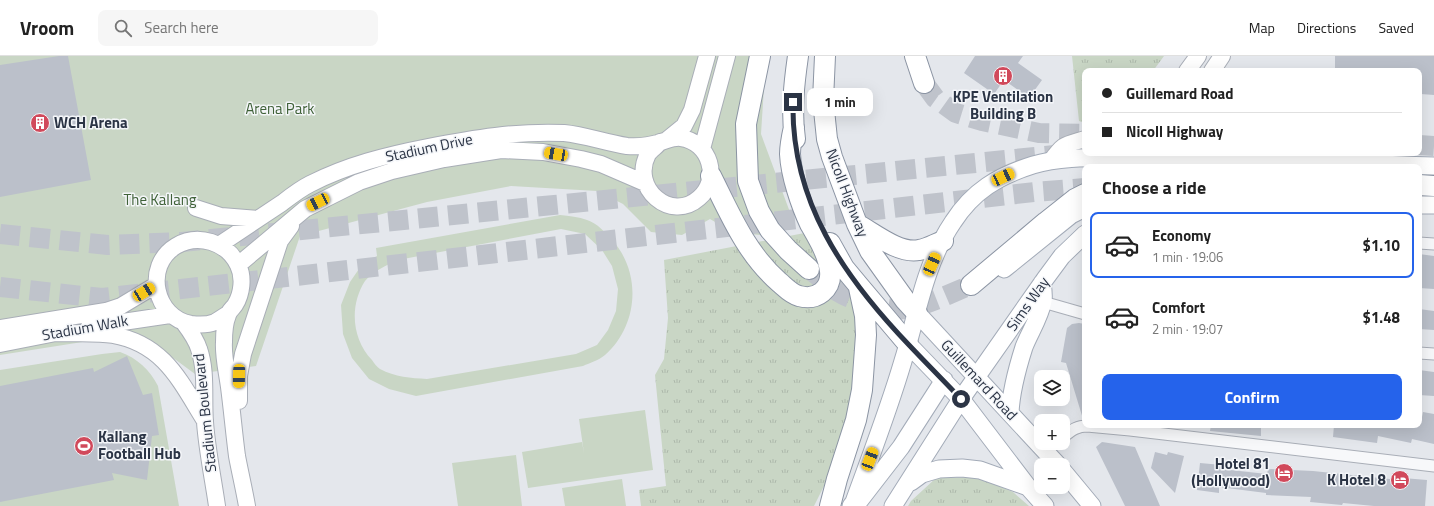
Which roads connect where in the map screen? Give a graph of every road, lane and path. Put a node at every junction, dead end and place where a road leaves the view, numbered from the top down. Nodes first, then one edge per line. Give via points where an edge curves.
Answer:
1 (707, 56) edge
2 (727, 56) edge
3 (760, 56) edge
4 (798, 56) edge
5 (825, 56) edge
6 (915, 56) edge
7 (1198, 56) edge
8 (1222, 56) edge
9 (1189, 68) edge
10 (1214, 68) edge
11 (924, 83) tunnel mouth
12 (794, 127) junction
13 (1082, 140) edge
14 (664, 141) junction
15 (702, 149) junction
16 (1187, 156) edge
17 (1255, 156) edge
18 (1051, 161) junction
19 (1398, 164) edge
20 (1422, 165) edge
21 (1434, 166) edge
22 (711, 176) junction
23 (645, 183) junction
24 (1422, 186) edge
25 (1434, 186) edge
26 (1082, 196) edge
27 (1422, 205) edge
28 (1434, 205) edge
29 (196, 208) dead end
30 (305, 209) junction
31 (1082, 210) edge
32 (258, 219) junction
33 (857, 224) junction
34 (1082, 237) edge
35 (942, 241) junction
36 (1422, 242) edge
37 (1434, 244) edge
38 (219, 245) junction
39 (238, 265) junction
40 (809, 268) tunnel mouth
41 (1042, 283) junction
42 (156, 284) junction
43 (971, 285) joint
44 (858, 286) junction
45 (1043, 302) junction
46 (917, 313) junction
47 (1082, 313) edge
48 (228, 314) junction
49 (177, 319) junction
50 (0, 328) edge
51 (55, 333) junction
52 (0, 344) edge
53 (908, 344) junction
54 (1422, 353) edge
55 (1434, 354) edge
56 (977, 378) junction
57 (944, 380) junction
58 (961, 399) junction
59 (1015, 418) junction
60 (205, 421) junction
61 (1082, 426) edge
62 (1108, 428) edge
63 (1070, 432) edge
64 (1034, 434) edge
65 (237, 455) junction
66 (1434, 466) edge
67 (1070, 479) edge
68 (907, 486) junction
69 (1028, 487) junction
70 (853, 504) edge
71 (218, 506) edge
72 (247, 506) edge
73 (830, 506) edge
74 (893, 506) edge
75 (1044, 506) edge
76 (1092, 506) edge

1 - 14 street, Stadium Drive via 692,110 684,126
2 - 15 street
3 - 40 highway via 746,124 748,181 759,211 770,230
4 - 12 highway via 793,91
5 - 33 highway, Nicoll Highway via 823,100 827,139
6 - 11 highway
7 - 9 street
8 - 10 street
12 - 22 highway via 790,153 796,188 828,259 830,270 827,288 821,294 808,298 798,296 768,272 748,248
12 - 44 highway via 798,162 817,219 844,268
13 - 18 street via 1060,148
14 - 15 street, Stadium Drive via 680,138 692,141
14 - 23 street, Stadium Drive via 649,153 643,167
14 - 32 street, Stadium Drive via 644,146 629,146 585,136 540,132 501,135 392,154 357,164 309,184
15 - 22 street via 710,161
16 - 18 main road
17 - 19 main road
18 - 35 main road via 1012,173 986,186 964,207
20 - 21 main road
22 - 23 street, Stadium Drive via 707,188 699,198 687,205 674,206 661,202 651,194
23 - 30 street, Stadium Drive via 601,164 581,159 543,152 501,150 444,158 392,172 359,182
24 - 25 highway
26 - 43 highway
27 - 28 main road
29 - 32 street via 221,216
30 - 39 street, Stadium Drive
30 - 65 street via 280,242 243,354 239,376
31 - 43 main road via 1071,215 1000,272
32 - 38 street, Stadium Drive
33 - 35 highway via 900,249 921,250
33 - 46 highway, Nicoll Highway via 870,251
34 - 41 main road, Sims Way via 1062,256
35 - 46 main road via 927,276
36 - 37 street
38 - 39 street, Stadium Boulevard via 230,253
38 - 42 street, Stadium Boulevard via 193,240 175,247 160,263
39 - 48 street, Stadium Boulevard via 241,275 240,291
41 - 45 main road
41 - 56 main road, Sims Way
42 - 49 street, Stadium Boulevard via 160,301
42 - 50 street, Stadium Walk via 121,306 106,311
44 - 53 highway
44 - 73 highway via 865,316 866,335 862,390 856,420
45 - 47 street
45 - 59 main road via 1024,346 1014,382 1011,397
46 - 53 main road
46 - 56 main road, Guillemard Road
48 - 49 street via 214,322 199,325
48 - 65 street, Stadium Boulevard via 223,343
49 - 51 street, Stadium Walk via 107,324
49 - 60 street, Stadium Boulevard via 193,335 200,349
51 - 52 street, Stadium Walk
51 - 60 street via 112,334 151,349 182,383
53 - 57 main road, Guillemard Road
53 - 70 main road via 879,435
54 - 55 street
56 - 57 main road
56 - 58 main road, Sims Way
56 - 59 main road, Guillemard Road
57 - 58 main road, Guillemard Road
57 - 70 main road via 901,447 860,500
58 - 68 main road, Sims Way
58 - 69 main road, Guillemard Road
59 - 64 main road, Guillemard Road
60 - 71 street, Stadium Boulevard
61 - 63 street
62 - 66 street
65 - 72 street, Stadium Boulevard
67 - 76 main road
68 - 69 main road via 922,474 939,469 962,468 980,470
68 - 74 main road
69 - 75 main road, Guillemard Road

